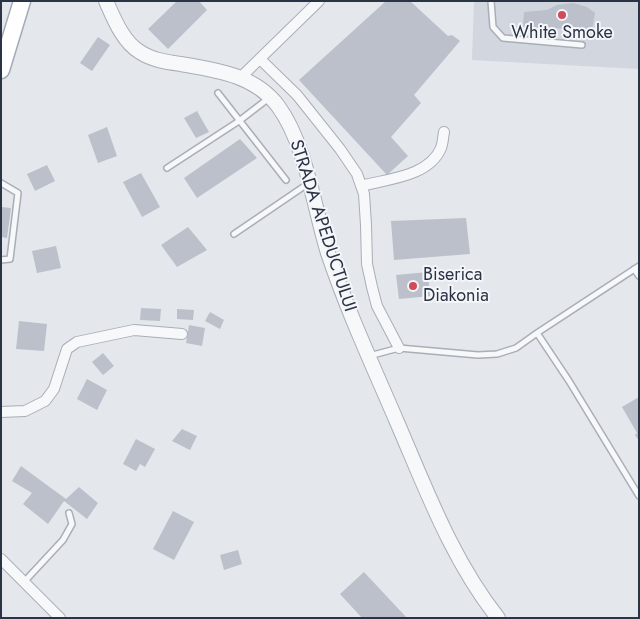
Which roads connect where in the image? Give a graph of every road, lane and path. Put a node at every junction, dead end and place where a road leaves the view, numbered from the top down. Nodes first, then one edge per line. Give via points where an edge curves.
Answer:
1 (17, 1) edge
2 (22, 1) edge
3 (106, 1) edge
4 (319, 1) edge
5 (491, 1) edge
6 (14, 22) junction
7 (582, 45) dead end
8 (260, 59) junction
9 (1, 70) edge
10 (240, 78) junction
11 (218, 93) dead end
12 (270, 98) junction
13 (239, 121) junction
14 (444, 132) dead end
15 (167, 168) dead end
16 (286, 180) dead end
17 (1, 183) edge
18 (310, 183) junction
19 (361, 186) junction
20 (234, 234) dead end
21 (1, 260) edge
22 (636, 267) edge
23 (639, 276) edge
24 (537, 333) junction
25 (182, 334) dead end
26 (399, 348) junction
27 (369, 356) junction
28 (1, 412) edge
29 (639, 496) edge
30 (70, 513) dead end
31 (1, 559) edge
32 (24, 582) junction
33 (60, 618) edge
34 (498, 618) edge

1 - 6 main road
2 - 6 main road
3 - 10 street, STRADA APEDUCTULUI via 121,31 139,52
4 - 8 street
5 - 7 lane via 493,27 503,38
6 - 9 main road
8 - 10 street
8 - 19 street via 297,95 344,155
10 - 12 street, STRADA APEDUCTULUI
11 - 13 lane
12 - 13 lane
12 - 18 street, STRADA APEDUCTULUI via 288,123
13 - 15 lane
13 - 16 lane
14 - 19 street via 440,148 422,168
17 - 21 lane via 18,193 10,259
18 - 20 lane
18 - 27 street, STRADA APEDUCTULUI via 328,252
19 - 26 street via 372,287 377,306
22 - 23 lane
22 - 24 lane
24 - 26 lane via 516,348 497,354
24 - 29 lane
25 - 28 street via 134,330 77,342 66,349 54,389 45,401 25,411
26 - 27 lane
27 - 34 street, STRADA APEDUCTULUI via 444,529 475,586
30 - 32 lane via 72,524 63,540
31 - 32 street
32 - 33 street

